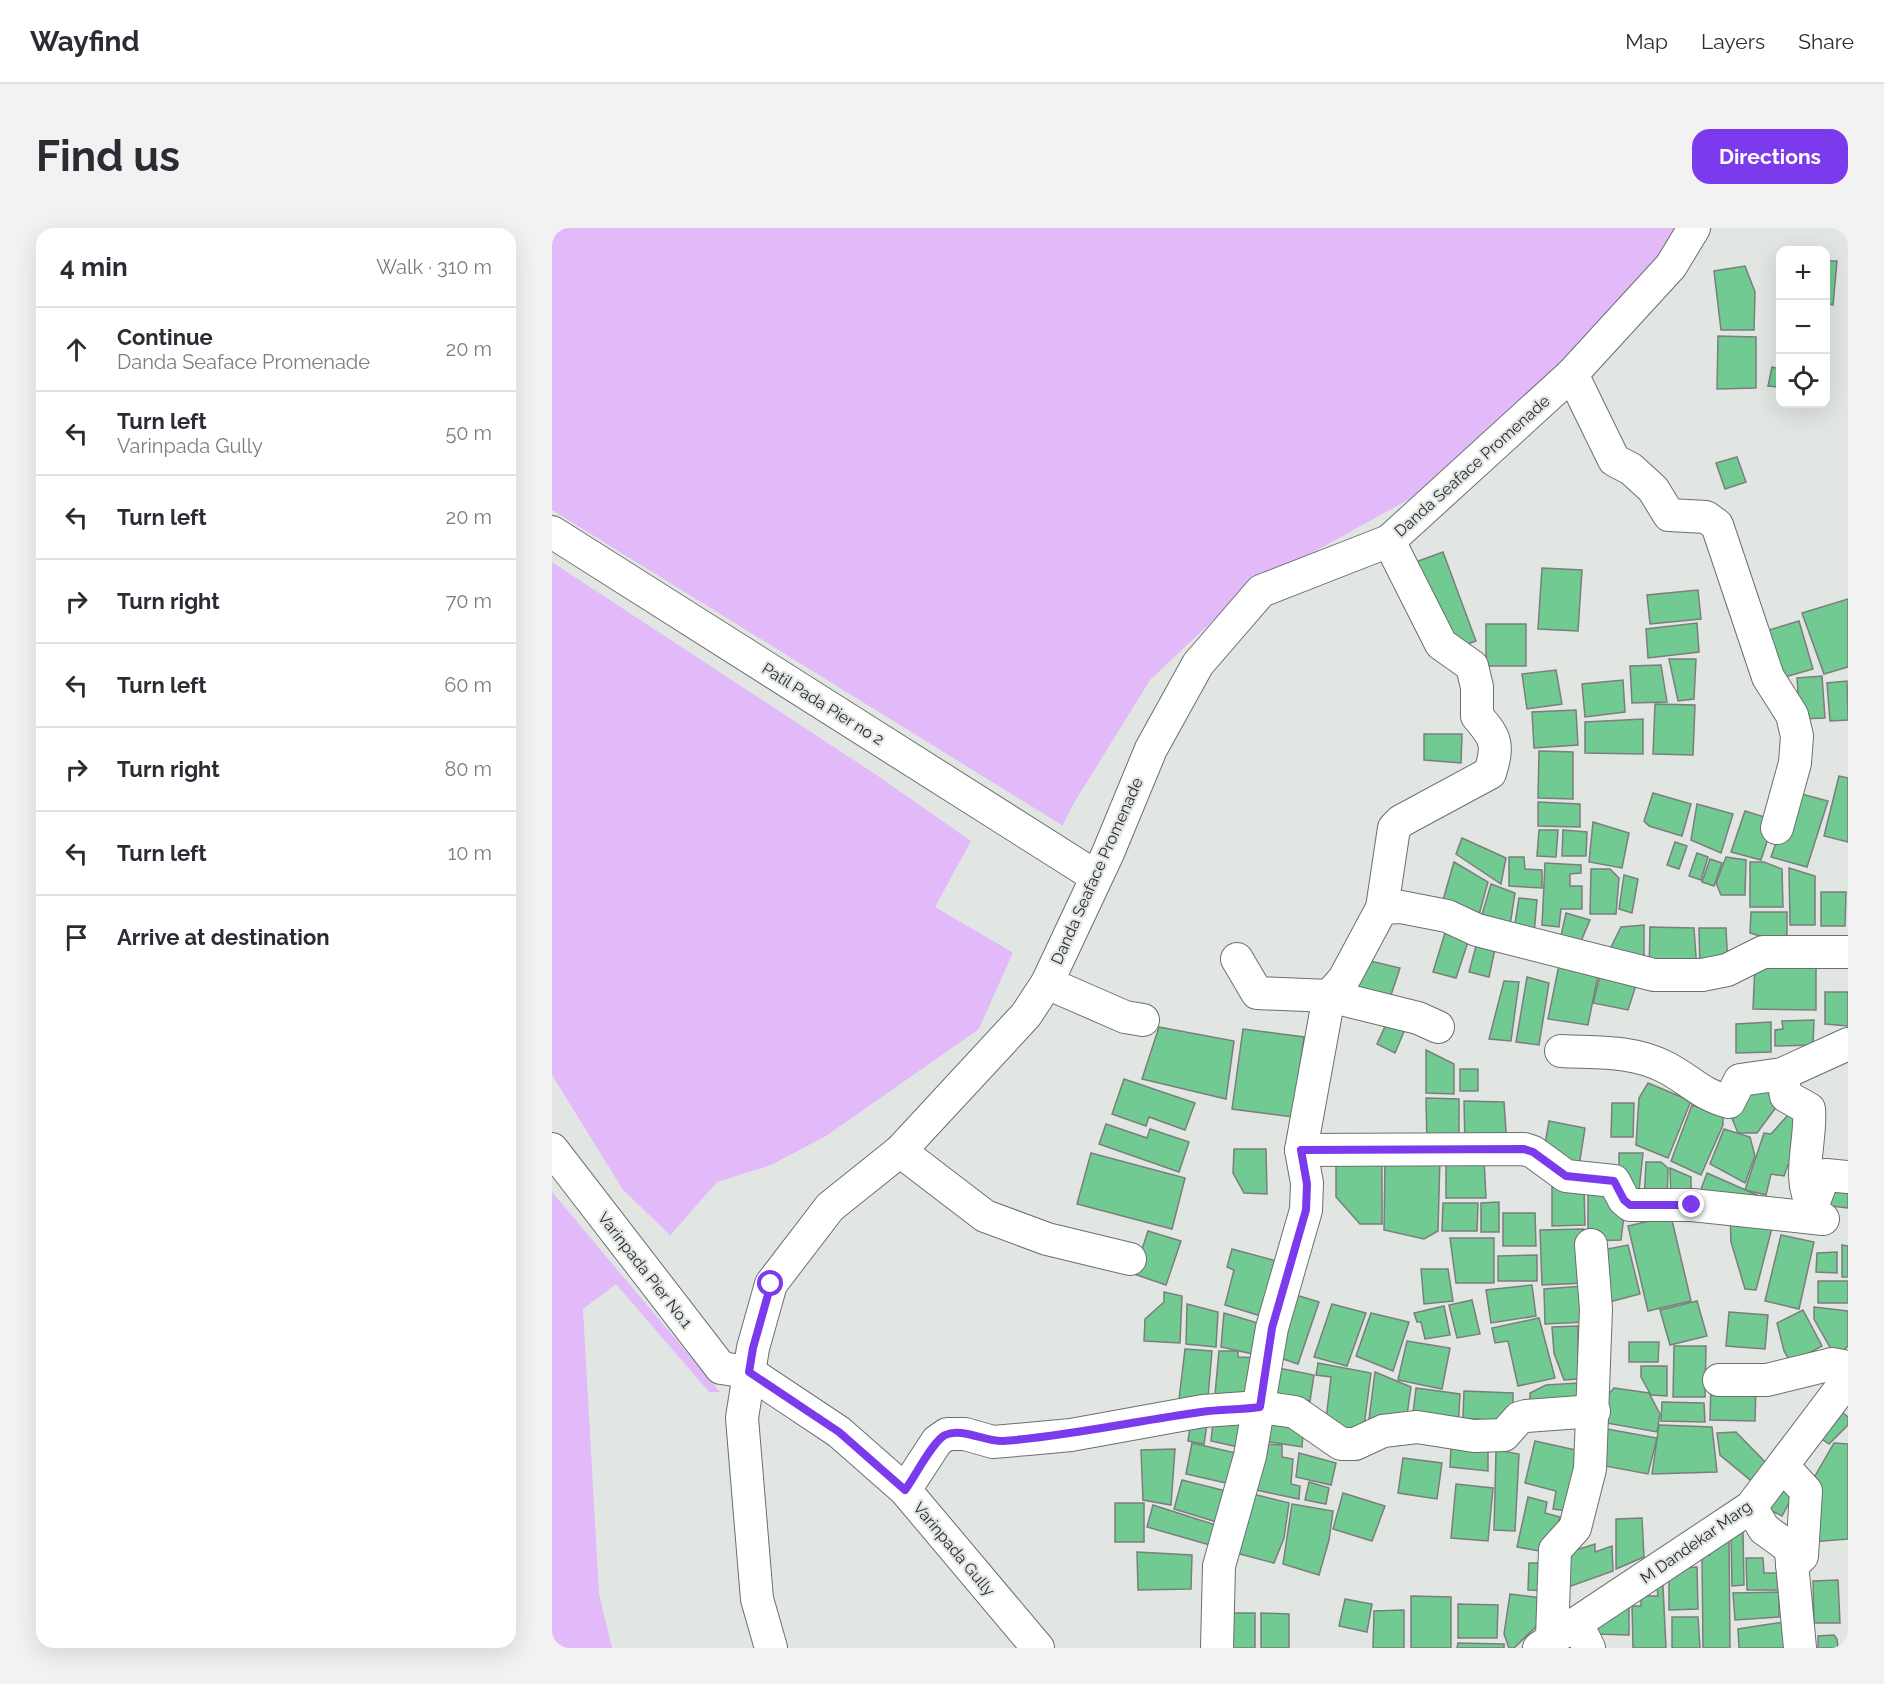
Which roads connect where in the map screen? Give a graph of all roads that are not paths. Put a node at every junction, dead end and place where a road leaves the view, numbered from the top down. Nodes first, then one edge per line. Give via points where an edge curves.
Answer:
1 (1694, 228) edge
2 (1572, 375) junction
3 (552, 532) edge
4 (1389, 541) junction
5 (1777, 828) dead end
6 (1095, 876) junction
7 (1382, 908) junction
8 (1848, 952) edge
9 (1237, 959) dead end
10 (1047, 983) junction
11 (1329, 996) junction
12 (1143, 1020) dead end
13 (1438, 1027) dead end
14 (1848, 1044) edge
15 (1561, 1051) dead end
16 (1782, 1074) junction
17 (552, 1149) edge
18 (900, 1150) junction
19 (1301, 1150) junction
20 (1848, 1177) edge
21 (1815, 1213) junction
22 (1591, 1245) dead end
23 (1130, 1259) dead end
24 (1848, 1367) edge
25 (749, 1372) junction
26 (1848, 1379) edge
27 (1719, 1380) dead end
28 (1260, 1407) junction
29 (1594, 1411) junction
30 (1783, 1466) junction
31 (905, 1490) junction
32 (1751, 1507) junction
33 (1792, 1565) junction
34 (1564, 1640) edge
35 (771, 1648) edge
36 (1038, 1648) edge
37 (1217, 1648) edge
38 (1800, 1648) edge

1 - 2 street, Danda Seaface Promenade via 1671,266
2 - 4 street, Danda Seaface Promenade
2 - 5 street via 1614,460 1653,489 1669,515 1706,517 1717,525 1768,677 1792,715 1797,736 1795,764
3 - 6 street, Patil Pada Pier no 2
4 - 6 street, Danda Seaface Promenade via 1262,591 1197,664 1151,749
4 - 7 street via 1441,644 1472,666 1477,716 1494,736 1496,754 1490,773 1394,828
6 - 10 street, Danda Seaface Promenade
7 - 8 street via 1447,916 1477,930 1654,975 1701,975 1727,970 1763,952
7 - 11 street via 1344,979
9 - 11 street via 1257,993
10 - 12 street via 1125,1017
10 - 18 street, Danda Seaface Promenade via 1026,1015
11 - 13 street via 1418,1018
11 - 19 street
14 - 16 street
15 - 16 street via 1631,1054 1665,1067 1709,1097 1729,1102 1740,1080
16 - 21 street via 1786,1096 1809,1109 1806,1194
17 - 25 street, Varinpada Pier No.1 via 721,1368
18 - 23 street via 985,1216 1047,1239
18 - 25 street, Danda Seaface Promenade via 830,1207 771,1284
19 - 21 street via 1524,1149 1566,1176 1614,1181 1630,1205
19 - 28 street via 1307,1184 1306,1210 1272,1328
20 - 21 street via 1826,1175
22 - 29 street via 1596,1309
24 - 27 street via 1832,1364 1767,1380
25 - 31 street, Varinpada Gully via 839,1432
25 - 35 street, Danda Seaface Promenade via 742,1418 753,1560
26 - 30 street, M Dandekar Marg
28 - 29 street via 1295,1412 1341,1444 1355,1444 1383,1431 1417,1427 1474,1436 1504,1435 1519,1418 1526,1416
28 - 31 street via 1203,1411 1028,1439 993,1442 965,1434 947,1434 937,1441
28 - 37 street via 1219,1566
29 - 34 street via 1590,1470 1577,1521 1555,1550
30 - 32 street, M Dandekar Marg
30 - 33 street via 1806,1491 1802,1556
31 - 36 street, Varinpada Gully
32 - 33 street via 1764,1529 1789,1548
32 - 34 street, M Dandekar Marg
33 - 38 street

